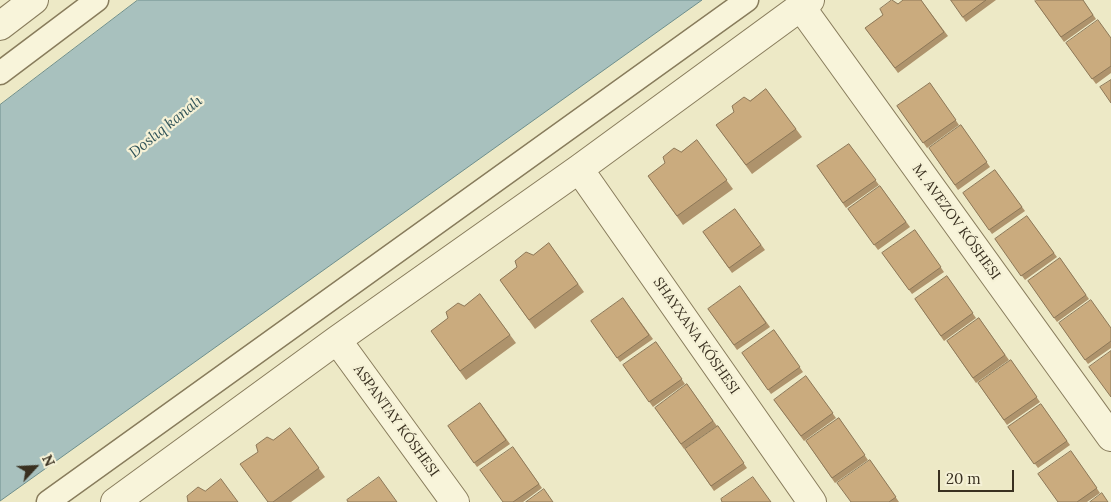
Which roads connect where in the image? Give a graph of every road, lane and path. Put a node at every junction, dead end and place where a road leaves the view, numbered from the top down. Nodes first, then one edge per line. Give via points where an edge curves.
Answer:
1 (34, 0) edge
2 (97, 0) edge
3 (747, 0) edge
4 (806, 3) edge
5 (0, 26) edge
6 (0, 73) edge
7 (580, 169) junction
8 (337, 340) junction
9 (1111, 437) edge
10 (48, 502) edge
11 (116, 502) edge
12 (455, 502) edge
13 (812, 502) edge

1 - 5 street
2 - 6 street
3 - 10 street
4 - 7 street
4 - 9 street, M. AVEZOV KÓSHESI
7 - 8 street
7 - 13 street, SHAYXANA KÓSHESI
8 - 11 street
8 - 12 street, ASPANTAY KÓSHESI

